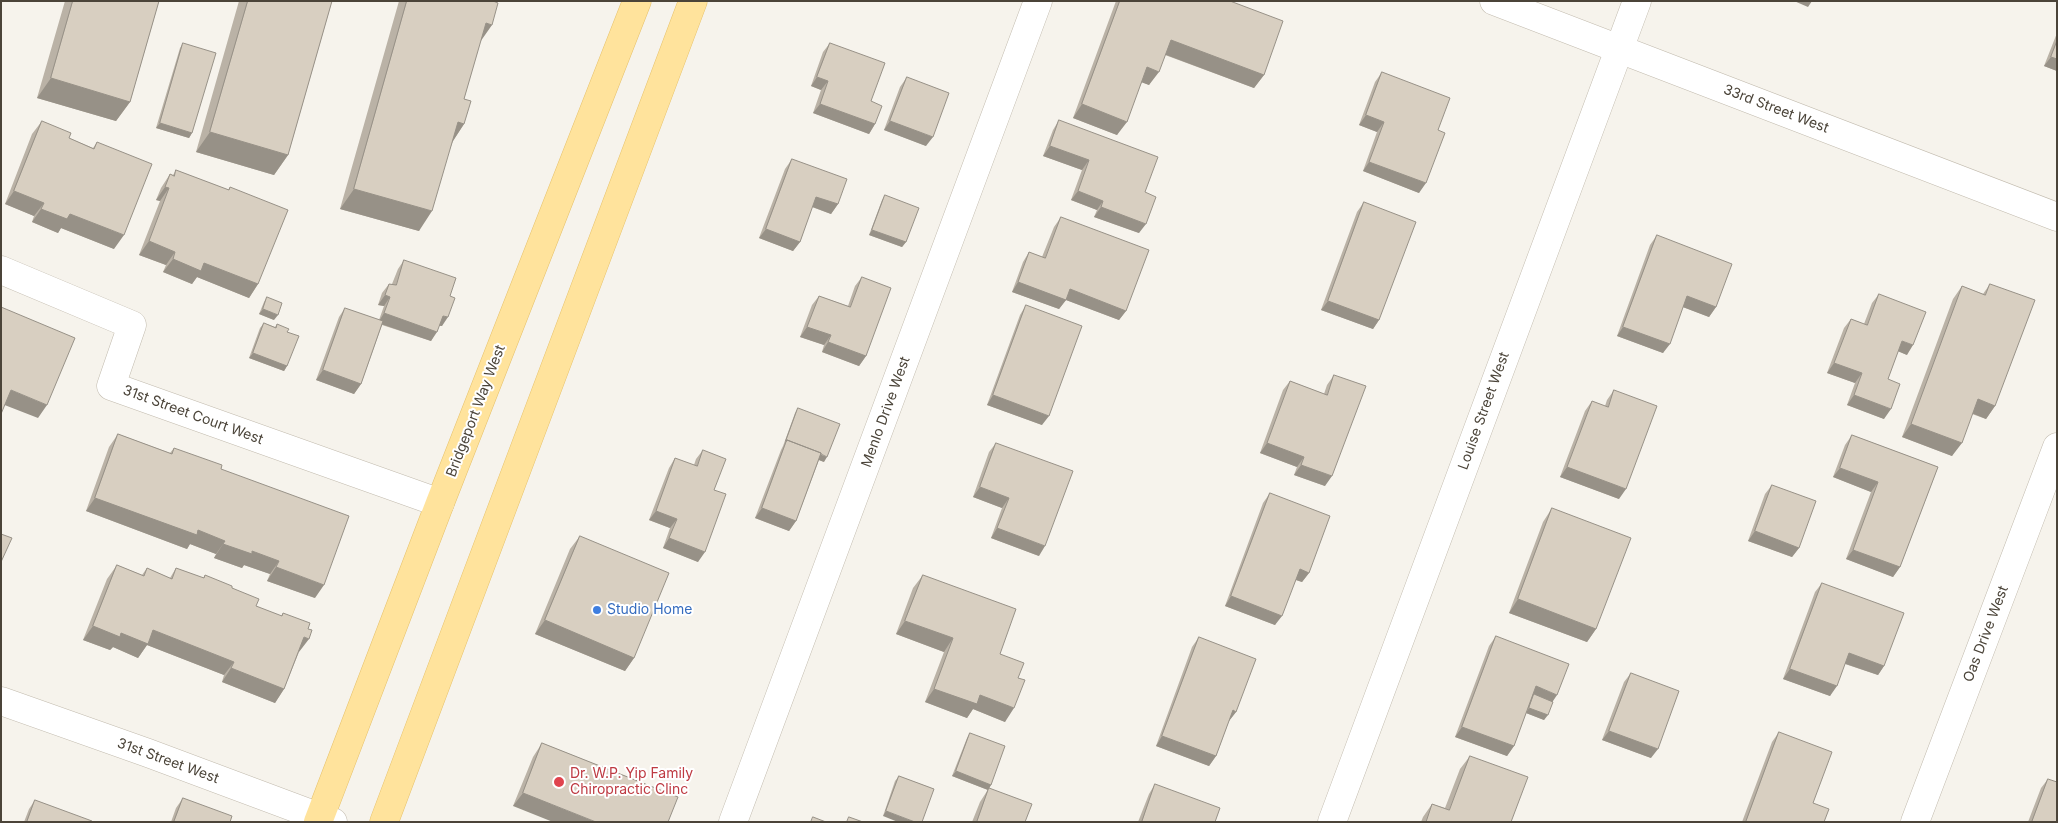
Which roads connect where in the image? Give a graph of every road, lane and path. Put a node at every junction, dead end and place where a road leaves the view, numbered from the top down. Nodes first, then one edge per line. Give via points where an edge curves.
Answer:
1 (637, 1) edge
2 (693, 1) edge
3 (1038, 1) edge
4 (1494, 1) edge
5 (1637, 1) edge
6 (1619, 49) junction
7 (2057, 217) edge
8 (1, 270) edge
9 (2057, 447) edge
10 (440, 503) junction
11 (1, 701) edge
12 (324, 820) edge
13 (384, 822) edge
14 (733, 822) edge
15 (1332, 822) edge
16 (1915, 822) edge

1 - 10 main road, Bridgeport Way West
2 - 13 main road
3 - 14 street, Menlo Drive West
4 - 6 street, 33rd Street West
5 - 6 street, Louise Street West
6 - 7 street, 33rd Street West
6 - 15 street, Louise Street West
8 - 10 street, 31st Street Court West via 132,324 111,386
9 - 16 street, Oas Drive West
10 - 12 main road, Bridgeport Way West
11 - 12 street, 31st Street West

